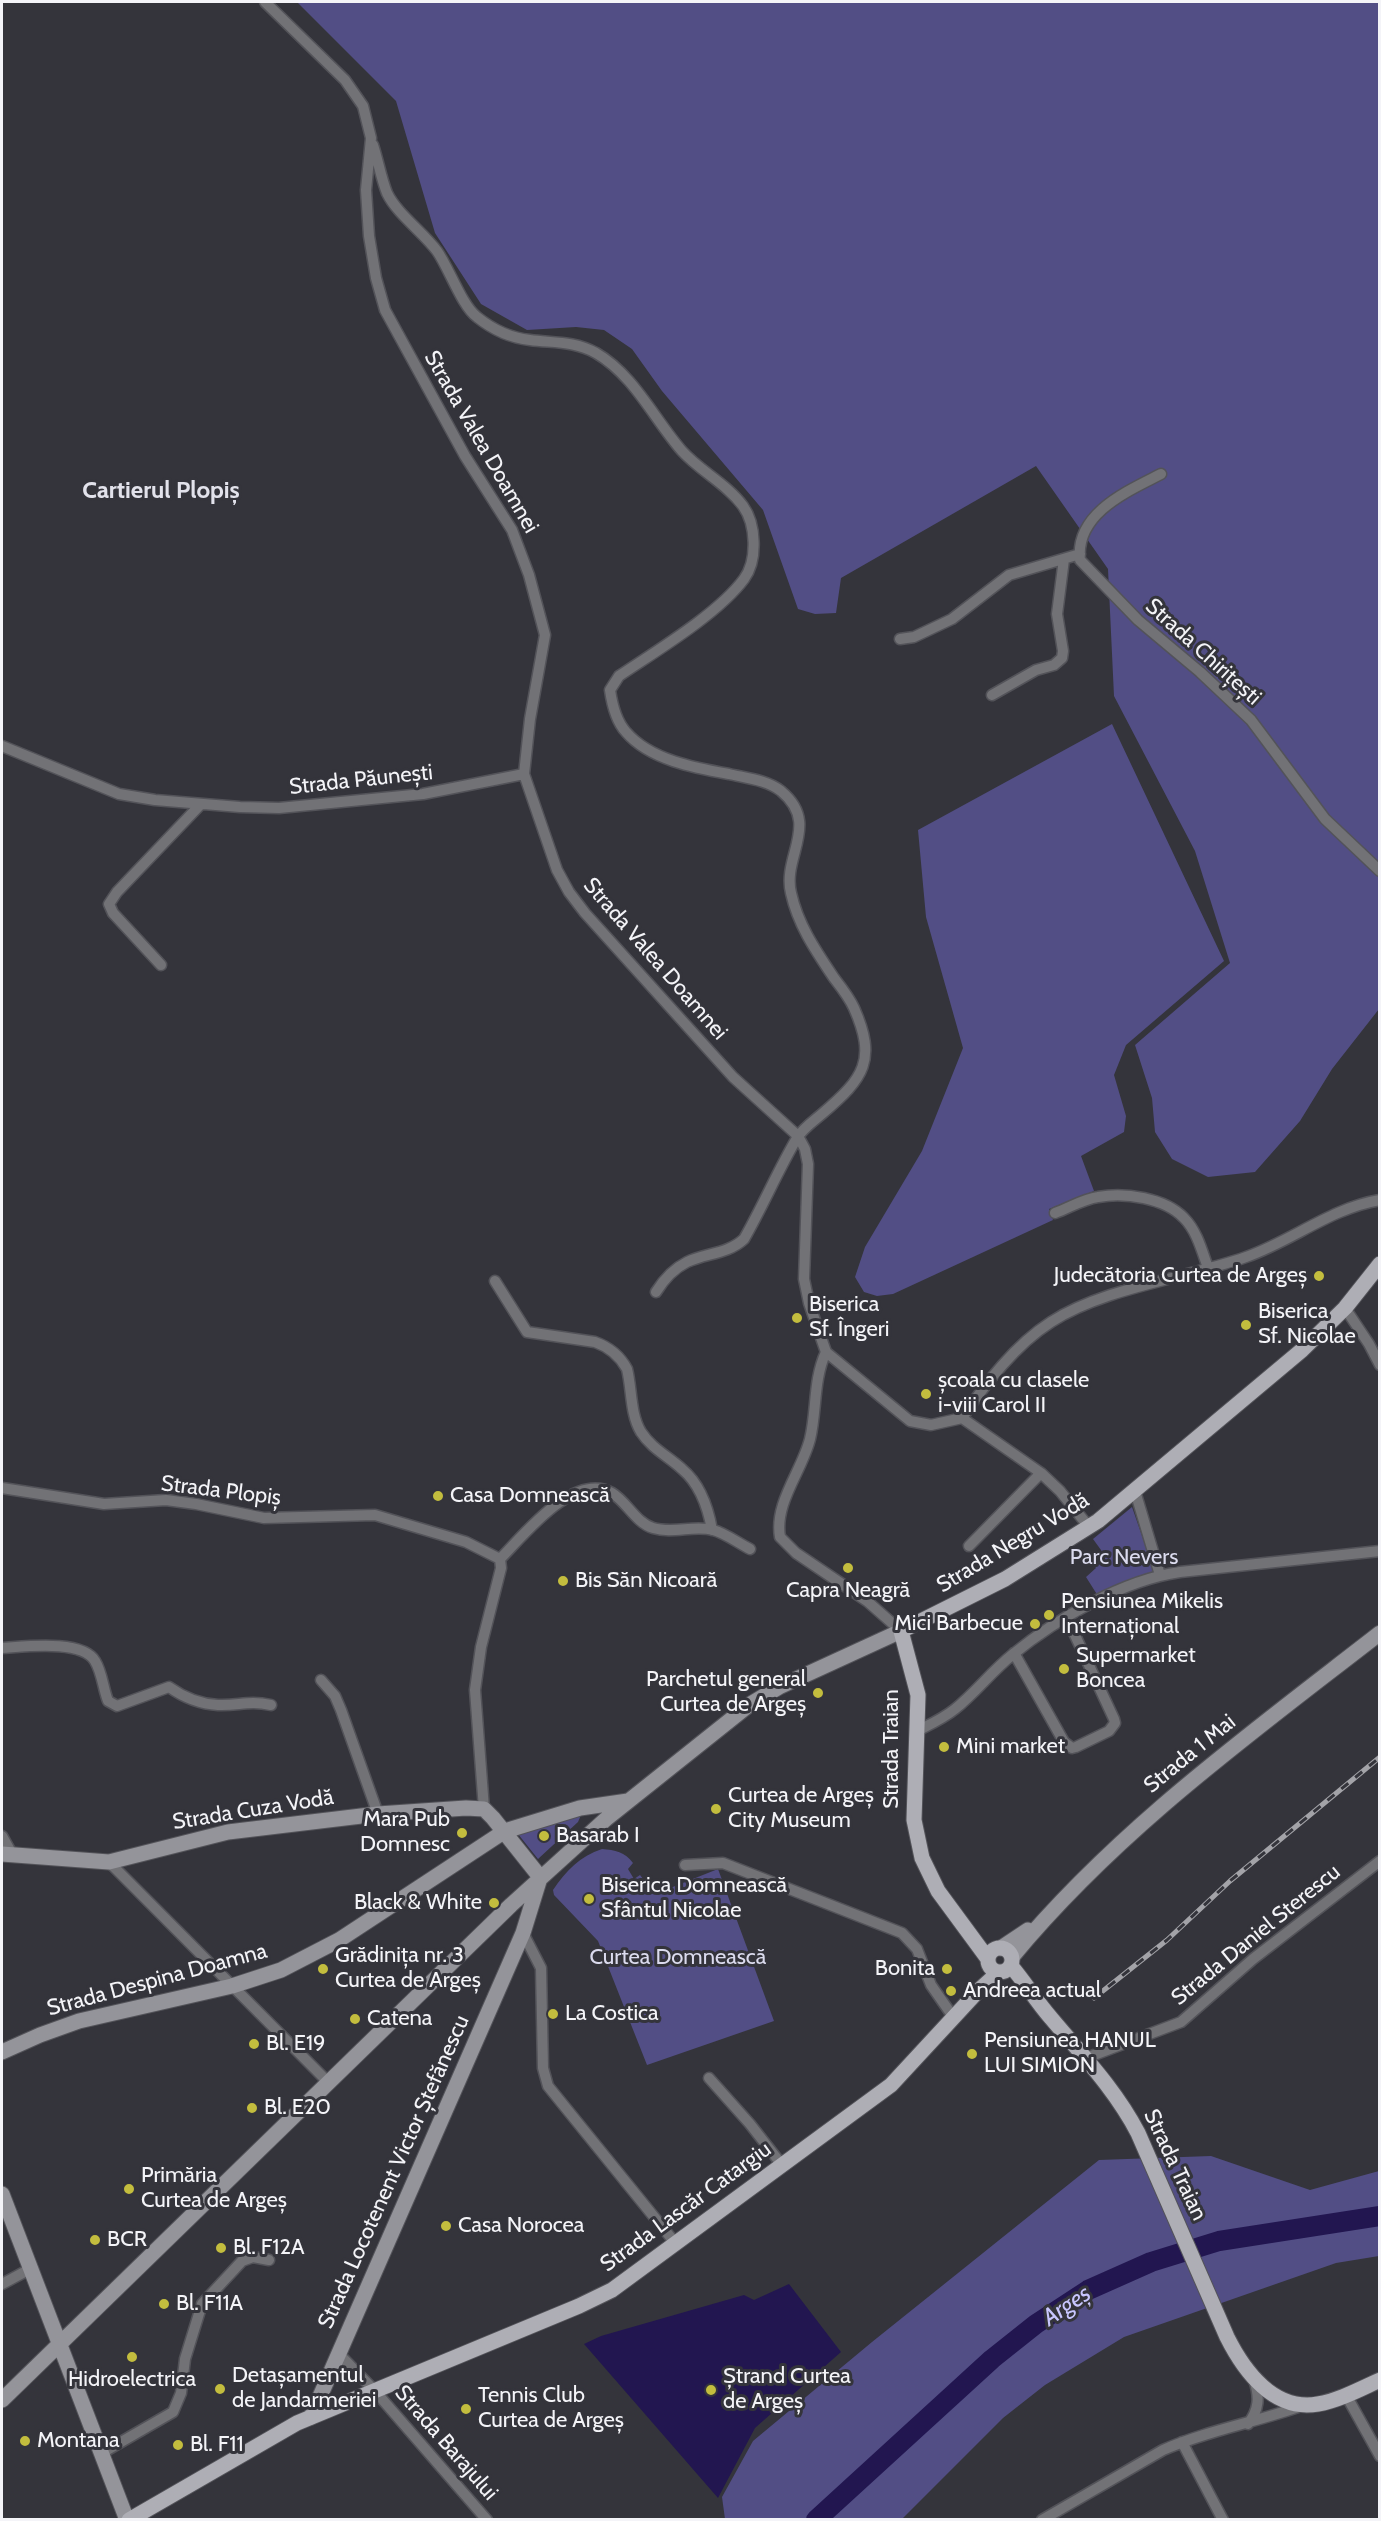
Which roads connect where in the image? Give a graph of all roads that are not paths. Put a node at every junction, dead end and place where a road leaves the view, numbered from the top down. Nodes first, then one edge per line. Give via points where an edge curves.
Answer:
1 (265, 2) edge
2 (371, 138) junction
3 (1161, 474) dead end
4 (1080, 554) junction
5 (1064, 559) junction
6 (900, 639) dead end
7 (992, 695) dead end
8 (2, 746) edge
9 (524, 774) junction
10 (201, 804) junction
11 (1380, 871) edge
12 (161, 965) dead end
13 (798, 1136) junction
14 (1380, 1200) edge
15 (1055, 1213) dead end
16 (1208, 1268) junction
17 (1377, 1274) edge
18 (495, 1281) dead end
19 (656, 1292) dead end
20 (1345, 1308) junction
21 (826, 1352) junction
22 (1380, 1365) edge
23 (962, 1419) junction
24 (1041, 1473) junction
25 (2, 1488) edge
26 (1135, 1491) junction
27 (1089, 1527) junction
28 (712, 1530) junction
29 (969, 1546) dead end
30 (750, 1549) dead end
31 (1380, 1551) edge
32 (500, 1559) junction
33 (1160, 1575) junction
34 (1067, 1618) junction
35 (902, 1631) junction
36 (1380, 1633) edge
37 (2, 1648) edge
38 (1014, 1653) junction
39 (321, 1680) dead end
40 (271, 1705) dead end
41 (919, 1730) junction
42 (628, 1801) junction
43 (484, 1809) junction
44 (378, 1814) junction
45 (505, 1832) junction
46 (2, 1836) edge
47 (7, 1854) edge
48 (1380, 1861) edge
49 (109, 1862) junction
50 (685, 1865) dead end
51 (540, 1877) junction
52 (523, 1933) junction
53 (1000, 1961) junction
54 (232, 1986) junction
55 (954, 2018) junction
56 (2, 2052) edge
57 (1086, 2058) junction
58 (709, 2078) dead end
59 (328, 2082) junction
60 (782, 2165) junction
61 (2, 2194) edge
62 (676, 2244) junction
63 (269, 2260) dead end
64 (30, 2269) junction
65 (2, 2284) edge
66 (59, 2342) junction
67 (339, 2354) junction
68 (1252, 2377) junction
69 (1380, 2380) edge
70 (375, 2391) junction
71 (1346, 2395) junction
72 (2, 2400) edge
73 (1305, 2404) junction
74 (311, 2417) junction
75 (1247, 2424) junction
76 (1182, 2442) junction
77 (102, 2453) junction
78 (1380, 2456) edge
79 (128, 2520) edge
80 (487, 2520) edge
81 (1042, 2520) edge
82 (1223, 2520) edge

1 - 2 street, Strada Valea Doamnei via 345,80 363,106
2 - 9 street, Strada Valea Doamnei via 366,190 369,236 385,310 465,456 512,530 545,635
2 - 13 street, Strada Valea Doamnei via 387,192 438,252 474,315 508,335 569,342 595,352 619,369 666,433 743,506 752,524 751,562 745,578 706,615 619,676 610,690 624,730 639,743 693,767 767,783 780,791 798,815 799,840 789,886 795,909 811,943 852,1005 866,1047 856,1082
3 - 4 street via 1099,511 1082,540
4 - 5 street
4 - 11 street, Strada Chirițești via 1083,565 1138,620 1251,720 1325,819
5 - 6 street via 1009,575 952,619 914,637
5 - 7 street via 1057,614 1062,658
8 - 10 street, Strada Păunești via 119,794
9 - 10 street, Strada Păunești via 441,792 291,807
9 - 13 street, Strada Valea Doamnei via 557,870 574,899 726,1070
10 - 12 street via 109,904
13 - 19 street, Strada Valea Doamnei via 744,1239 733,1248 679,1267
13 - 21 street via 808,1164 804,1279
14 - 16 street via 1344,1209 1247,1257
15 - 16 street via 1100,1196 1127,1195 1162,1204 1185,1219
16 - 23 street via 1104,1298 1051,1322 1007,1361
17 - 20 main road, Strada Negru Vodă
18 - 28 street via 527,1332 594,1342 623,1362 638,1426 654,1448 682,1468 697,1486
20 - 22 street
20 - 26 main road, Strada Negru Vodă via 1302,1350
21 - 23 street via 910,1421 931,1425
21 - 35 street via 817,1379 810,1440 786,1500 779,1524 780,1537
23 - 24 street
24 - 27 street
24 - 29 street, Strada Negru Vodă
25 - 32 street, Strada Plopiș via 104,1504 166,1500 264,1518 375,1515 466,1542
26 - 27 main road, Strada Negru Vodă
26 - 33 street
27 - 35 main road, Strada Negru Vodă via 1005,1579
28 - 30 street
28 - 32 street via 653,1528 614,1494 584,1490 567,1496 551,1509
31 - 33 street
32 - 43 street via 475,1690
33 - 34 street via 1109,1595
34 - 38 street
34 - 38 street via 1114,1719 1109,1731 1072,1748 1064,1742
35 - 41 main road, Strada Traian via 918,1695
35 - 42 main road, Strada Negru Vodă via 763,1696
36 - 53 main road, Strada 1 Mai via 1147,1818
37 - 40 street via 56,1646 85,1653 96,1662 108,1701 117,1706 169,1687 198,1702 218,1705 254,1701
38 - 41 street via 954,1709
39 - 44 street via 341,1710
41 - 53 main road, Strada Traian via 914,1820 927,1872 965,1926
42 - 45 main road, Strada Despina Doamna via 580,1809
42 - 51 main road, Strada Negru Vodă
43 - 44 main road, Strada Cuza Vodă
43 - 45 main road
44 - 49 main road, Strada Cuza Vodă via 228,1832
45 - 51 main road
45 - 54 main road, Strada Despina Doamna via 318,1952 281,1970
46 - 47 street
47 - 49 main road, Strada Cuza Vodă
48 - 57 street, Strada Daniel Sterescu via 1253,1959 1181,2022
49 - 54 street
50 - 55 street via 723,1863 902,1933 917,1949 931,1985
51 - 52 main road, Strada Locotenent Victor Ștefănescu
51 - 59 main road, Strada Negru Vodă
52 - 62 street via 541,1968 543,2068 548,2086
52 - 67 main road, Strada Locotenent Victor Ștefănescu
53 - 55 main road, Strada Lascăr Catargiu
53 - 57 main road, Strada Traian via 1020,1990 1036,1999
54 - 56 main road, Strada Despina Doamna via 79,2021
54 - 59 street
55 - 60 main road, Strada Lascăr Catargiu via 891,2085
57 - 68 main road, Strada Traian via 1113,2091 1138,2133 1227,2337
58 - 60 street
59 - 66 main road, Strada Negru Vodă
60 - 62 main road, Strada Lascăr Catargiu
61 - 64 main road
62 - 70 main road, Strada Lascăr Catargiu via 596,2299
63 - 77 street via 253,2257 242,2261 202,2304 173,2412
64 - 65 street
64 - 66 main road
66 - 72 main road, Strada Negru Vodă
66 - 77 main road
67 - 70 street, Strada Barajului
67 - 74 main road, Strada Locotenent Victor Ștefănescu
68 - 73 main road, Strada Traian via 1281,2398
68 - 75 street via 1258,2400 1254,2416
69 - 71 main road
70 - 74 main road, Strada Lascăr Catargiu
70 - 80 street, Strada Barajului
71 - 73 main road
71 - 78 street
73 - 75 street
74 - 79 main road, Strada Lascăr Catargiu
75 - 76 street
76 - 81 street
76 - 82 street
77 - 79 main road

